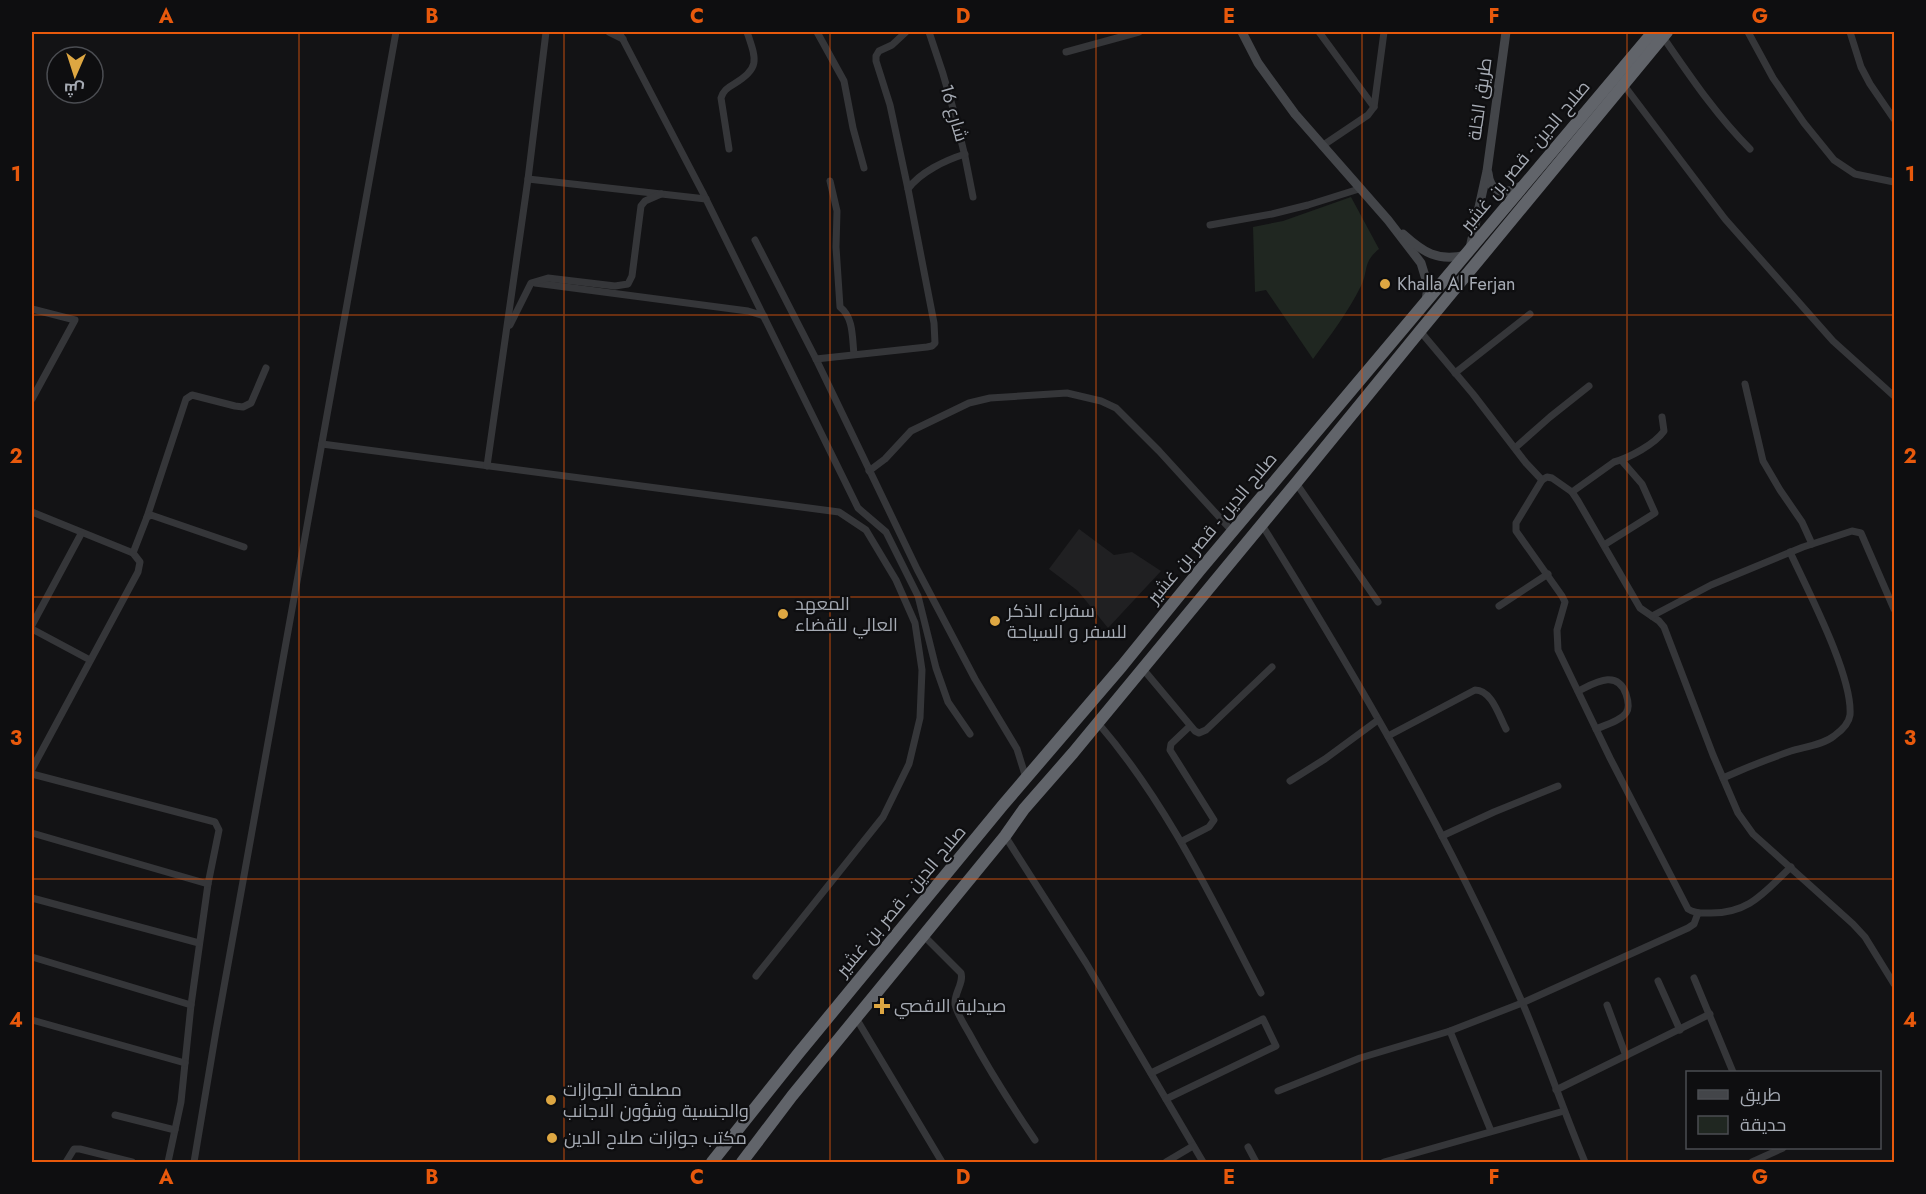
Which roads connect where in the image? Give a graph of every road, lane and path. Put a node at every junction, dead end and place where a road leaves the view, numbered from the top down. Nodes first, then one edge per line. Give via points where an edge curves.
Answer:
1 (396, 32) edge
2 (546, 32) edge
3 (609, 32) edge
4 (619, 32) edge
5 (747, 32) edge
6 (817, 32) edge
7 (906, 32) edge
8 (929, 32) edge
9 (1139, 32) edge
10 (1242, 32) edge
11 (1318, 32) edge
12 (1384, 32) edge
13 (1506, 32) edge
14 (1748, 32) edge
15 (1850, 32) edge
16 (1655, 34) edge
17 (623, 39) junction
18 (1066, 52) dead end
19 (1623, 84) junction
20 (1374, 106) junction
21 (1894, 119) edge
22 (1322, 146) junction
23 (729, 149) dead end
24 (1750, 149) dead end
25 (965, 154) junction
26 (864, 168) dead end
27 (1487, 171) junction
28 (528, 179) junction
29 (830, 181) dead end
30 (1894, 182) edge
31 (1523, 184) junction
32 (1359, 189) junction
33 (908, 192) junction
34 (661, 194) junction
35 (973, 196) dead end
36 (706, 200) junction
37 (1388, 220) junction
38 (1210, 225) dead end
39 (755, 240) dead end
40 (1468, 252) junction
41 (531, 283) junction
42 (1426, 302) junction
43 (32, 309) edge
44 (1530, 314) dead end
45 (764, 316) junction
46 (1419, 331) junction
47 (506, 333) junction
48 (854, 354) junction
49 (816, 359) junction
50 (266, 368) dead end
51 (1455, 372) junction
52 (1745, 384) dead end
53 (1589, 386) dead end
54 (1894, 396) edge
55 (32, 399) edge
56 (1662, 417) dead end
57 (322, 444) junction
58 (1515, 448) junction
59 (1622, 461) junction
60 (487, 466) junction
61 (869, 471) junction
62 (1542, 480) junction
63 (1296, 483) junction
64 (1572, 492) junction
65 (32, 512) edge
66 (147, 517) junction
67 (1262, 525) junction
68 (1232, 531) junction
69 (81, 534) junction
70 (1604, 544) junction
71 (1812, 544) junction
72 (244, 547) dead end
73 (1790, 552) junction
74 (133, 553) junction
75 (1548, 574) junction
76 (1378, 602) dead end
77 (1498, 606) dead end
78 (1894, 609) edge
79 (1652, 616) junction
80 (32, 627) edge
81 (90, 660) junction
82 (1272, 667) dead end
83 (1143, 669) junction
84 (1578, 692) junction
85 (1378, 720) junction
86 (1098, 723) junction
87 (1190, 726) junction
88 (1506, 729) dead end
89 (1596, 729) junction
90 (970, 734) dead end
91 (1388, 736) junction
92 (32, 769) edge
93 (32, 774) edge
94 (1029, 775) junction
95 (1723, 778) junction
96 (1049, 781) junction
97 (1290, 781) dead end
98 (1558, 786) dead end
99 (993, 818) junction
100 (32, 833) edge
101 (1007, 833) junction
102 (1442, 836) junction
103 (1182, 841) junction
104 (1791, 867) junction
105 (208, 884) junction
106 (32, 898) edge
107 (1698, 913) junction
108 (923, 934) junction
109 (199, 943) junction
110 (32, 957) edge
111 (756, 976) dead end
112 (1694, 978) dead end
113 (1658, 981) dead end
114 (1894, 984) edge
115 (1261, 993) dead end
116 (1522, 1003) junction
117 (191, 1005) junction
118 (1607, 1005) dead end
119 (1710, 1014) junction
120 (856, 1018) junction
121 (32, 1020) edge
122 (1680, 1030) junction
123 (1450, 1031) junction
124 (1626, 1056) junction
125 (184, 1063) junction
126 (1733, 1071) edge
127 (1150, 1073) junction
128 (1556, 1090) junction
129 (1278, 1092) dead end
130 (1166, 1100) junction
131 (1564, 1111) junction
132 (115, 1115) dead end
133 (175, 1130) junction
134 (1491, 1131) junction
135 (1035, 1140) dead end
136 (1193, 1146) junction
137 (1248, 1147) dead end
138 (1769, 1151) edge
139 (66, 1162) edge
140 (132, 1162) edge
141 (168, 1162) edge
142 (194, 1162) edge
143 (712, 1162) edge
144 (742, 1162) edge
145 (942, 1162) edge
146 (1166, 1162) edge
147 (1203, 1162) edge
148 (1256, 1162) edge
149 (1384, 1162) edge
150 (1585, 1162) edge
151 (1752, 1162) edge

1 - 57 street
2 - 28 street
3 - 17 street
4 - 17 street
5 - 23 street via 754,64 750,73 721,98
6 - 26 street via 844,81
7 - 33 street via 879,51 876,61 893,115
8 - 25 street, شارع 16
9 - 18 street
10 - 22 street via 1258,63
11 - 20 street
12 - 20 street
13 - 27 street, طريق الخلة
14 - 30 street via 1773,78 1834,160 1855,174
15 - 21 street via 1861,67
16 - 19 highway
16 - 24 street
16 - 31 highway, صلاح الدين - قصر بن غشير
17 - 36 street
19 - 46 highway
19 - 54 street via 1725,219 1833,341
20 - 22 street via 1368,115
22 - 32 street
25 - 33 street via 941,162 909,186
25 - 35 street, شارع 16
27 - 31 street via 1491,185 1501,192
27 - 40 street, طريق الخلة
28 - 34 street
28 - 47 street
29 - 48 street via 837,211 840,307 849,318
31 - 40 highway, صلاح الدين - قصر بن غشير
32 - 37 street
32 - 38 street via 1281,212
33 - 48 street via 935,343
34 - 36 street
34 - 41 street via 641,206 628,284 548,278
36 - 45 street
37 - 40 street via 1426,252 1446,257
37 - 42 street via 1424,270
39 - 49 street
40 - 42 highway, صلاح الدين - قصر بن غشير
41 - 45 street
41 - 47 street
42 - 68 highway, صلاح الدين - قصر بن غشير
43 - 55 street via 75,320
44 - 51 street
45 - 90 street via 858,508 886,532 918,596 948,702
46 - 51 street
46 - 63 highway
47 - 60 street
48 - 49 street
49 - 61 street
50 - 66 street via 251,403 243,407 192,395 186,399
51 - 58 street
52 - 71 street via 1763,461
53 - 58 street
56 - 59 street via 1663,434
57 - 60 street
57 - 142 street
58 - 62 street
59 - 64 street via 1614,462
59 - 70 street via 1642,484 1655,513
60 - 111 street via 839,512 866,530 896,579 915,623 922,670 921,714 909,764 883,818
61 - 68 street via 911,431 969,403 990,398 1079,394 1116,408
61 - 94 street via 917,569
62 - 64 street via 1552,478
62 - 75 street via 1515,528
63 - 67 highway
63 - 76 street
64 - 70 street
65 - 69 street
66 - 72 street
66 - 74 street
67 - 83 highway
67 - 85 street
68 - 94 highway, صلاح الدين - قصر بن غشير
69 - 74 street
69 - 80 street
70 - 79 street via 1641,608
71 - 73 street
71 - 78 street via 1860,532
73 - 79 street via 1711,585
73 - 95 street via 1840,668 1848,691 1849,720 1831,739
74 - 81 street via 140,562 138,572
75 - 77 street
75 - 84 street via 1565,602 1557,630 1558,650
79 - 95 street via 1667,633
80 - 81 street
81 - 92 street
82 - 87 street via 1206,730 1197,732
83 - 86 highway
83 - 87 street
84 - 89 street
84 - 89 street via 1606,680 1622,684 1629,705 1626,713
85 - 91 street
85 - 97 street
86 - 96 highway
86 - 103 street via 1119,747
87 - 103 street via 1171,744 1170,750 1214,820 1209,827
88 - 91 street via 1488,695 1475,690
89 - 107 street via 1688,909
91 - 102 street
93 - 105 street via 215,822 219,830
94 - 96 highway via 1036,782
94 - 99 highway, صلاح الدين - قصر بن غشير
95 - 104 street via 1744,824
96 - 101 highway
98 - 102 street
99 - 101 highway via 1002,815 1009,819
99 - 143 highway, صلاح الدين - قصر بن غشير
100 - 105 street
101 - 108 highway
101 - 127 street
102 - 116 street
103 - 115 street
104 - 107 street via 1748,906 1726,913
104 - 114 street via 1865,937
105 - 109 street
106 - 109 street
107 - 116 street via 1688,928
108 - 120 highway
108 - 135 street via 961,973 955,996 958,1013
109 - 117 street
110 - 117 street
112 - 119 street
113 - 122 street
116 - 123 street
116 - 128 street
117 - 125 street
118 - 124 street
119 - 122 street
119 - 126 street
120 - 144 highway
120 - 145 street
121 - 125 street
122 - 124 street
123 - 129 street via 1360,1058
123 - 134 street
124 - 128 street
125 - 133 street
127 - 130 street
127 - 130 street via 1263,1019 1276,1046
128 - 131 street
130 - 136 street
131 - 134 street
131 - 150 street
132 - 133 street
133 - 141 street
134 - 149 street
136 - 146 street
136 - 147 street
137 - 148 street
138 - 151 street
139 - 140 street via 74,1149

